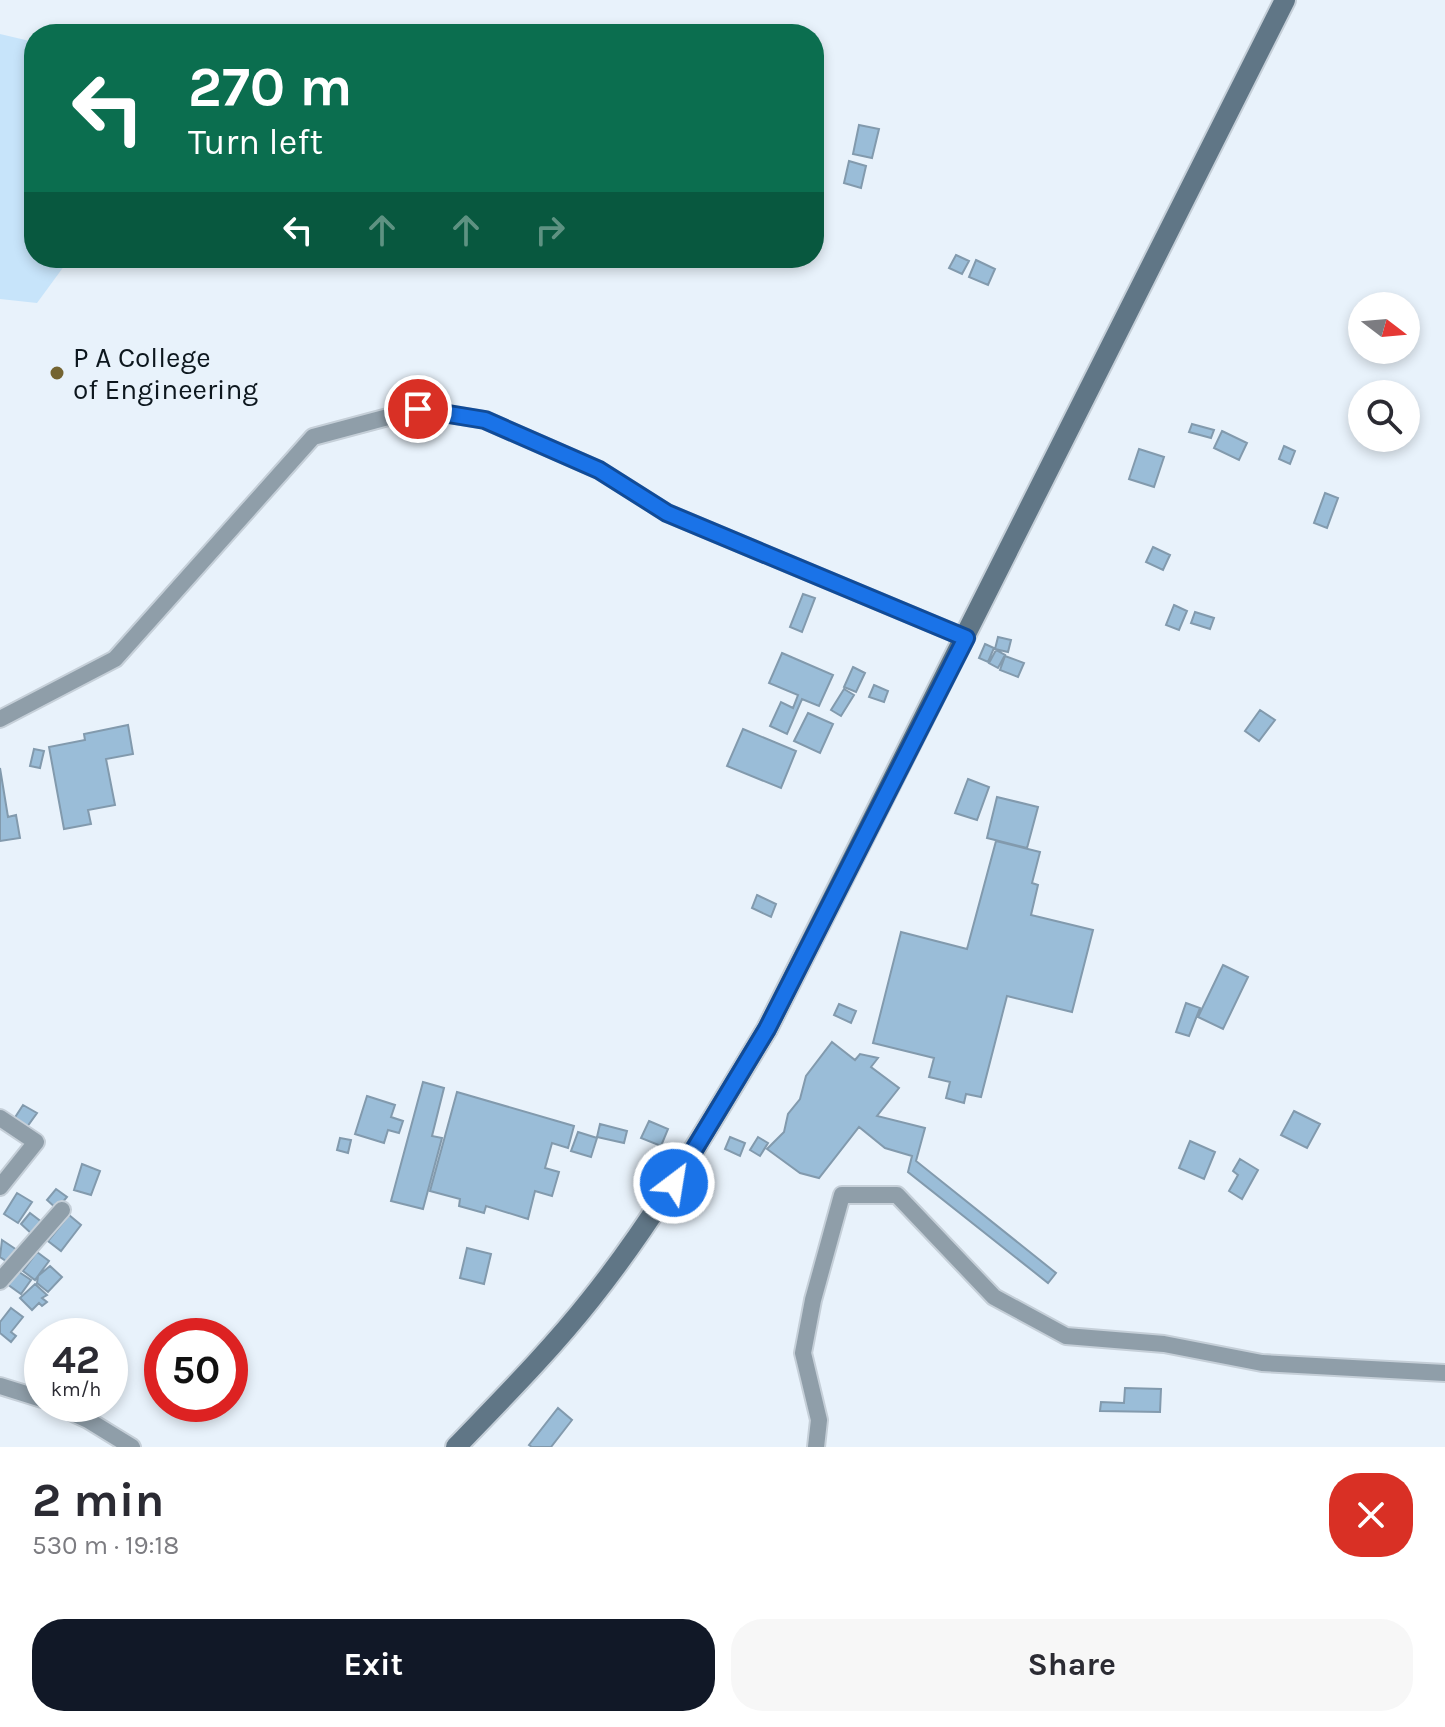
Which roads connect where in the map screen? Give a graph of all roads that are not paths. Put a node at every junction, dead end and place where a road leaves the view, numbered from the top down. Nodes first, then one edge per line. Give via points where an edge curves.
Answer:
1 (1285, 0) edge
2 (966, 638) junction
3 (0, 719) edge
4 (0, 1118) edge
5 (0, 1187) edge
6 (62, 1210) dead end
7 (0, 1281) edge
8 (1445, 1373) edge
9 (0, 1386) edge
10 (24, 1393) edge
11 (91, 1422) edge
12 (132, 1447) edge
13 (456, 1447) edge
14 (816, 1447) edge

1 - 2 main road
2 - 3 street via 667,513 599,470 485,420 418,409 313,437 115,659
2 - 13 main road via 767,1029 674,1183 592,1298
4 - 5 street via 36,1142
6 - 7 street
8 - 14 street via 1262,1363 1164,1344 1066,1336 994,1297 897,1195 842,1195 803,1353 819,1420
9 - 10 street
11 - 12 street

